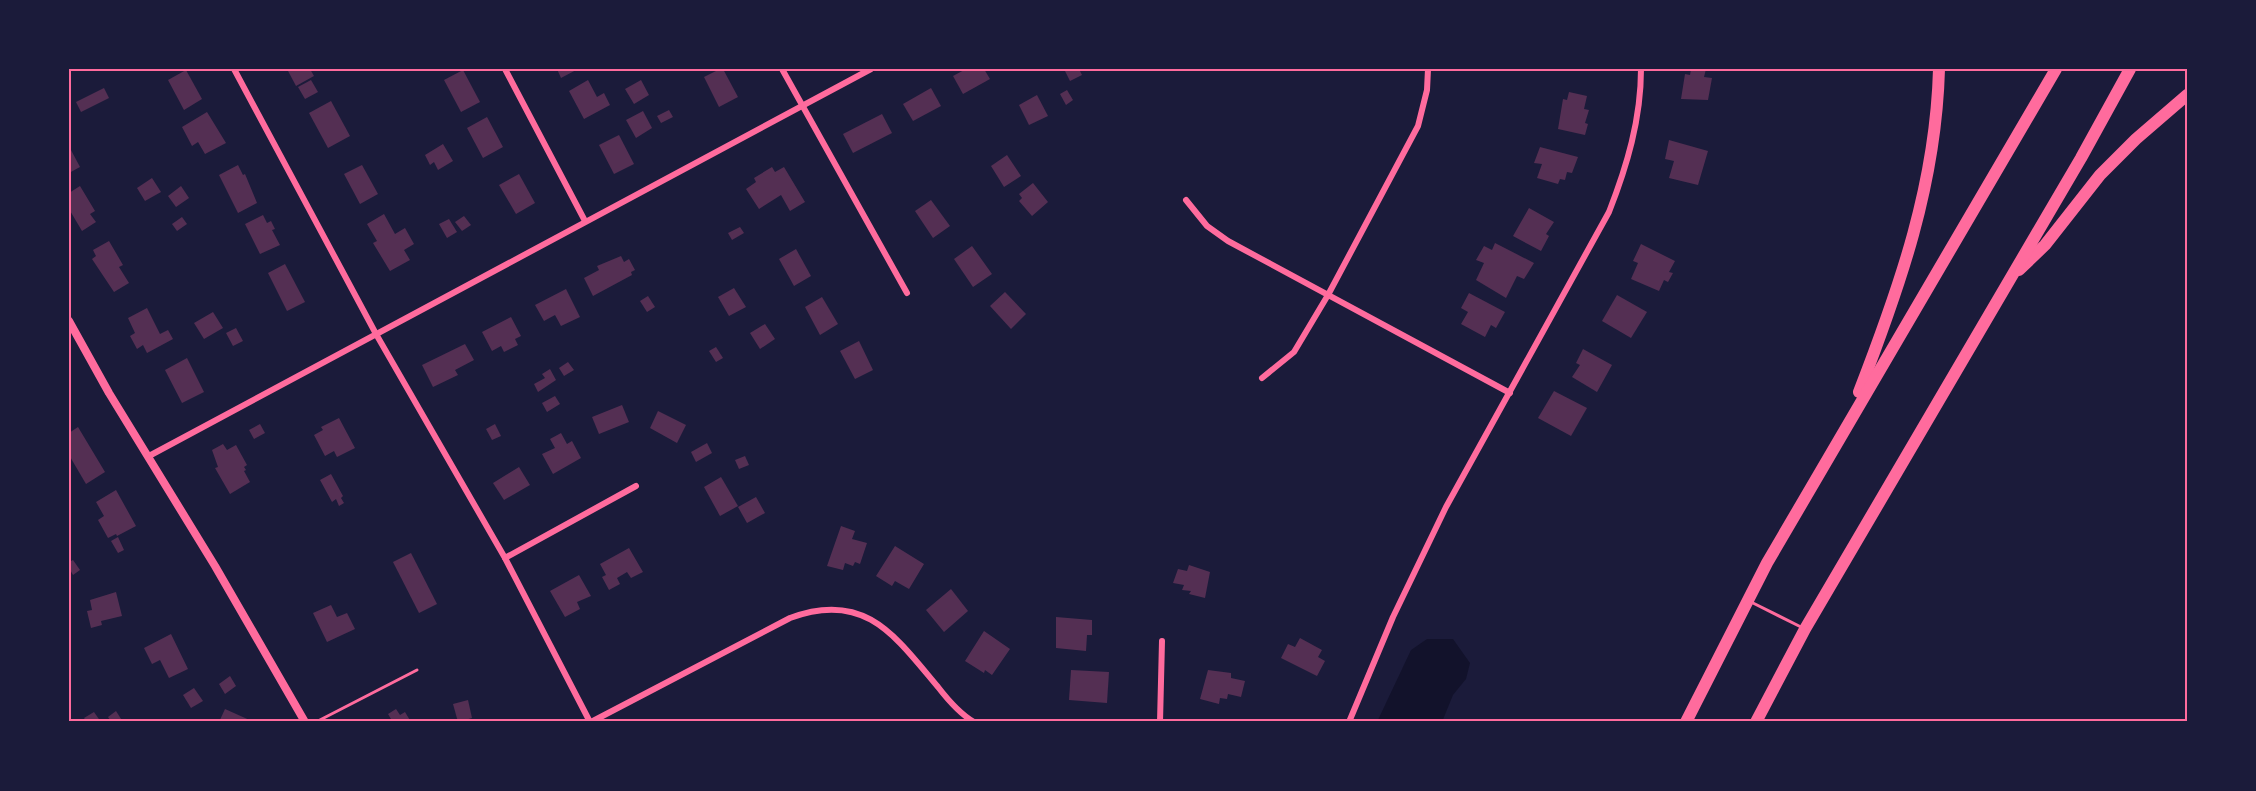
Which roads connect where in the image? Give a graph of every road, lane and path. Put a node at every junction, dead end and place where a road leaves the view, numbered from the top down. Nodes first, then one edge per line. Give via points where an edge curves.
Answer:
1 (234, 69) edge
2 (505, 69) edge
3 (782, 69) edge
4 (871, 69) edge
5 (1428, 69) edge
6 (1641, 69) edge
7 (1939, 69) edge
8 (2056, 69) edge
9 (2130, 69) edge
10 (2187, 95) edge
11 (801, 106) junction
12 (1186, 200) dead end
13 (585, 221) junction
14 (2007, 281) junction
15 (908, 293) dead end
16 (1328, 295) junction
17 (69, 321) edge
18 (376, 334) junction
19 (1262, 378) dead end
20 (1510, 393) junction
21 (1846, 425) junction
22 (149, 456) junction
23 (636, 486) dead end
24 (505, 558) junction
25 (1746, 600) junction
26 (1805, 629) junction
27 (1162, 641) dead end
28 (417, 670) dead end
29 (305, 722) edge
30 (316, 722) edge
31 (591, 722) edge
32 (974, 722) edge
33 (1160, 722) edge
34 (1349, 722) edge
35 (1686, 722) edge
36 (1756, 722) edge

1 - 18 street
2 - 13 street
3 - 11 street
4 - 11 street
5 - 16 street via 1428,90 1418,126
6 - 20 street via 1633,137 1618,190
7 - 21 highway via 1935,136 1920,215 1892,308
8 - 21 highway
9 - 14 highway
10 - 14 highway via 2100,175 2045,245
11 - 13 street
11 - 15 street
12 - 16 street via 1217,234
13 - 18 street
14 - 26 highway
16 - 19 street via 1294,352
16 - 20 street
17 - 22 street
18 - 22 street
18 - 24 street
20 - 34 street via 1446,507
21 - 25 highway
22 - 29 street
23 - 24 street
24 - 31 street
25 - 26 lane
25 - 35 highway
26 - 36 highway
27 - 33 street
28 - 30 lane
31 - 32 street via 790,618 806,612 844,610 880,624 894,635 957,708

